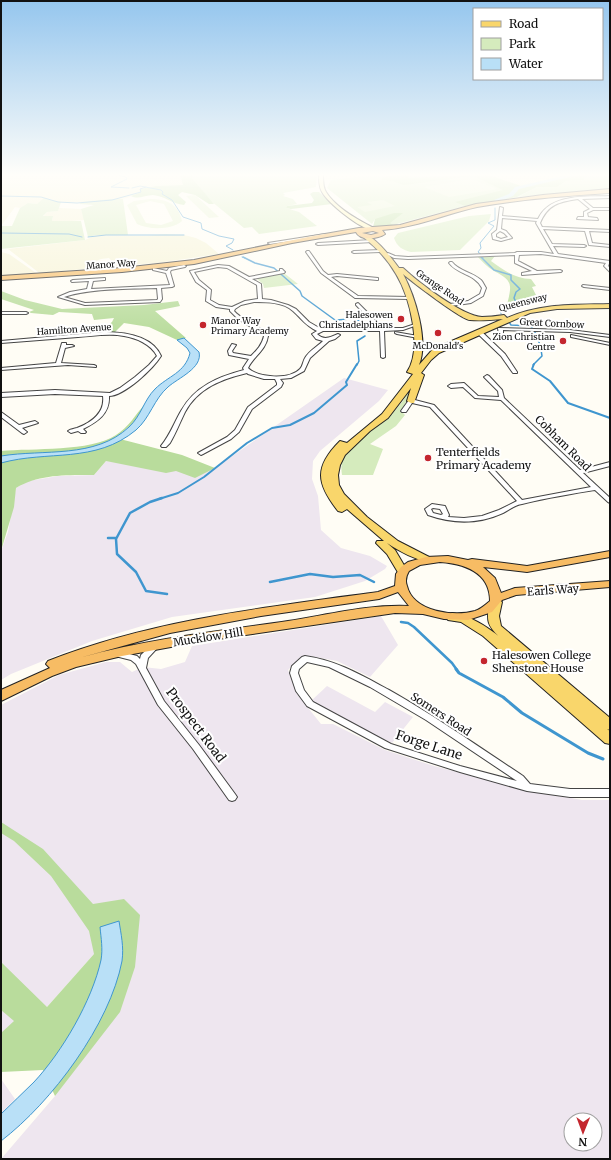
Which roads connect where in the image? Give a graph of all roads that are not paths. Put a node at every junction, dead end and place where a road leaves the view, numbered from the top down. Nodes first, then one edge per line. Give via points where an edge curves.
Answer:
1 (360, 228) edge
2 (383, 228) edge
3 (403, 228) edge
4 (541, 228) edge
5 (544, 228) edge
6 (373, 229) junction
7 (587, 230) junction
8 (610, 231) edge
9 (361, 232) junction
10 (382, 234) junction
11 (330, 235) junction
12 (372, 241) junction
13 (270, 243) dead end
14 (318, 244) dead end
15 (552, 245) junction
16 (584, 246) dead end
17 (610, 246) edge
18 (380, 251) junction
19 (308, 252) dead end
20 (354, 252) dead end
21 (518, 253) junction
22 (388, 254) junction
23 (556, 254) junction
24 (609, 262) edge
25 (451, 263) dead end
26 (184, 266) junction
27 (154, 269) junction
28 (560, 271) dead end
29 (610, 271) edge
30 (168, 272) junction
31 (280, 272) dead end
32 (536, 272) junction
33 (549, 272) junction
34 (523, 274) dead end
35 (328, 276) junction
36 (553, 277) dead end
37 (250, 278) junction
38 (1, 279) edge
39 (104, 279) dead end
40 (377, 279) dead end
41 (91, 280) junction
42 (73, 281) dead end
43 (584, 286) dead end
44 (159, 287) junction
45 (610, 288) edge
46 (89, 290) junction
47 (432, 292) junction
48 (409, 297) junction
49 (260, 301) junction
50 (358, 304) dead end
51 (610, 304) edge
52 (452, 305) junction
53 (233, 308) junction
54 (1, 313) edge
55 (26, 313) dead end
56 (465, 315) junction
57 (415, 325) junction
58 (320, 330) junction
59 (382, 331) junction
60 (561, 331) junction
61 (479, 332) junction
62 (336, 333) junction
63 (501, 335) dead end
64 (608, 336) edge
65 (328, 339) junction
66 (418, 340) junction
67 (1, 342) edge
68 (608, 343) edge
69 (234, 345) dead end
70 (448, 345) junction
71 (72, 346) dead end
72 (383, 357) dead end
73 (253, 358) junction
74 (58, 365) junction
75 (94, 366) dead end
76 (1, 369) edge
77 (420, 369) junction
78 (247, 371) junction
79 (514, 372) dead end
80 (487, 377) dead end
81 (277, 378) junction
82 (451, 386) dead end
83 (1, 394) edge
84 (106, 396) junction
85 (502, 399) junction
86 (411, 401) junction
87 (404, 411) dead end
88 (1, 414) edge
89 (34, 423) dead end
90 (19, 427) junction
91 (71, 431) dead end
92 (24, 432) dead end
93 (164, 446) dead end
94 (202, 446) dead end
95 (208, 450) junction
96 (201, 453) dead end
97 (610, 464) edge
98 (579, 472) junction
99 (595, 488) junction
100 (337, 499) junction
101 (610, 501) edge
102 (521, 502) junction
103 (443, 517) dead end
104 (610, 554) edge
105 (430, 560) junction
106 (456, 560) junction
107 (403, 572) junction
108 (610, 584) edge
109 (400, 588) junction
110 (496, 600) junction
111 (423, 610) junction
112 (450, 616) junction
113 (156, 645) junction
114 (107, 655) junction
115 (314, 659) joint
116 (143, 667) junction
117 (1, 688) edge
118 (1, 696) edge
119 (610, 725) edge
120 (610, 739) edge
121 (527, 787) junction
122 (610, 793) edge
123 (232, 797) dead end

1 - 9 main road
2 - 6 highway
3 - 10 highway
4 - 15 street
5 - 7 street
6 - 9 highway
6 - 10 highway via 382,231
7 - 8 street
7 - 17 street via 590,244
9 - 10 highway
9 - 11 highway, Manor Way
9 - 12 main road, Grange Road
9 - 26 highway, Manor Way
10 - 22 main road, Grange Road via 381,243
11 - 13 street
11 - 38 highway, Manor Way via 182,264
12 - 14 street
12 - 18 main road, Grange Road
15 - 16 street
15 - 23 street
18 - 20 street
18 - 48 main road, Grange Road via 400,274
19 - 35 street via 322,272
21 - 22 street via 401,258
21 - 23 street
21 - 32 street via 516,262
22 - 47 main road, Grange Road via 408,276
23 - 24 street
24 - 29 street via 606,266
25 - 52 street via 480,281 484,288 482,295 469,302
26 - 27 highway, Manor Way
26 - 30 street via 170,269
27 - 30 street
27 - 38 highway, Manor Way
28 - 33 street
30 - 44 street via 172,286
31 - 37 street
32 - 33 street
32 - 34 street
33 - 36 street
35 - 40 street
35 - 48 street via 357,297
37 - 49 street via 260,284
37 - 53 street via 223,266 192,271 197,281 209,290 208,301 218,306
39 - 41 street
41 - 42 street
41 - 46 street
43 - 45 street
44 - 46 street
44 - 46 street via 158,301 85,304 60,297
47 - 48 main road via 416,291 410,293
47 - 52 main road, Grange Road
48 - 57 main road, Grange Road
49 - 53 street via 244,302
49 - 58 street via 289,307 309,325
50 - 59 street
51 - 56 main road, Queensway via 554,304 495,318
51 - 61 main road, Queensway via 528,311
52 - 56 main road, Grange Road
53 - 73 street via 235,315 259,328 266,336 262,348
54 - 55 street
56 - 61 main road, Grange Road via 476,324
57 - 59 street via 403,330
57 - 66 main road, Grange Road
58 - 62 street
58 - 65 street via 315,332 316,337
59 - 62 street
59 - 66 street via 401,333
59 - 72 street
60 - 63 street, Great Cornbow via 504,328 500,329
60 - 64 street, Great Cornbow
60 - 68 street
61 - 70 main road, Queensway
61 - 79 street via 503,355
62 - 65 street via 335,338
64 - 68 street
65 - 81 street via 308,357 302,370 290,376
66 - 70 main road via 429,347
66 - 100 main road via 418,356 414,369 385,408 332,452 326,463 324,478 327,490
67 - 84 street, Hamilton Avenue via 121,334 132,337 158,353 159,356 152,365 119,392
69 - 73 street via 231,354
70 - 77 main road via 434,352
71 - 74 street via 64,346
73 - 78 street via 248,362
74 - 75 street
74 - 76 street
77 - 86 main road
77 - 100 main road via 392,408 341,452 332,473
78 - 81 street
78 - 93 street via 214,381 198,391 184,409 172,437
80 - 85 street, Cobham Road via 500,391
81 - 95 street via 279,386 250,408 237,431
82 - 85 street via 464,385 477,397
83 - 84 street, Hamilton Avenue via 56,392
84 - 91 street via 107,404 100,416 81,430
85 - 98 street, Cobham Road
86 - 87 street
86 - 102 street via 432,406
88 - 90 street
89 - 90 street
90 - 92 street
94 - 95 street
95 - 96 street
97 - 98 street
98 - 99 street, Cobham Road
99 - 101 street, Cobham Road
99 - 102 street
100 - 105 main road via 396,546
100 - 107 main road via 343,510 391,552
102 - 103 street via 482,519 461,520
104 - 106 highway via 527,568
105 - 106 highway
105 - 107 highway via 418,562
106 - 110 highway via 485,573 492,583
107 - 109 highway
108 - 110 highway, Earls Way via 515,592
109 - 111 highway via 414,605
109 - 117 highway, Mucklow Hill via 373,596 261,612 143,635 85,651 27,674
110 - 112 highway via 480,613
110 - 119 main road via 493,616 496,628
111 - 112 highway
111 - 113 highway, Mucklow Hill via 358,614
112 - 120 main road via 475,624
113 - 114 highway, Mucklow Hill
113 - 116 street via 144,657
114 - 116 street, Prospect Road via 122,654 134,658
114 - 118 highway, Mucklow Hill via 35,678
115 - 121 street, Somers Road via 338,667 411,707 520,778
115 - 121 street, Forge Lane via 305,659 298,664 294,673 300,691 310,704 327,715 388,746
116 - 123 street, Prospect Road via 161,703
121 - 122 street, Forge Lane via 570,793

